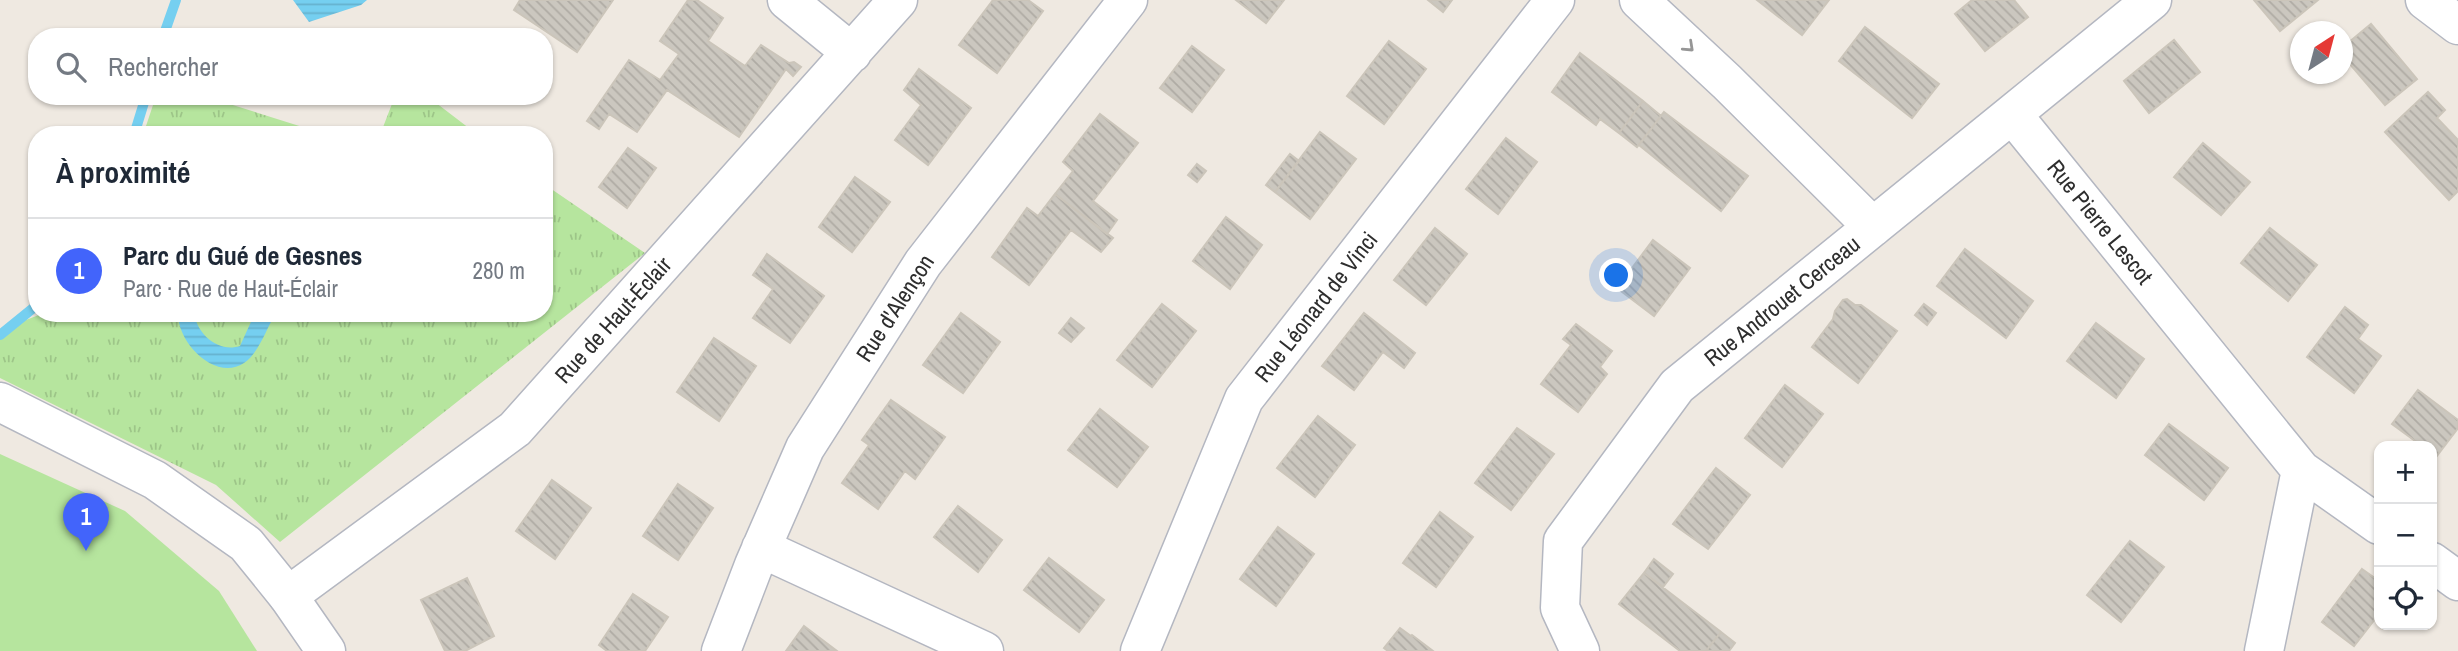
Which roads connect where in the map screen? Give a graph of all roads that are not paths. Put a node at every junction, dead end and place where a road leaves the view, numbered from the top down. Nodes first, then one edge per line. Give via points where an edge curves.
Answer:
1 (787, 0) edge
2 (898, 0) edge
3 (1128, 0) edge
4 (1555, 0) edge
5 (1639, 0) edge
6 (2151, 0) edge
7 (2425, 0) edge
8 (2458, 25) edge
9 (852, 53) junction
10 (2012, 114) junction
11 (1873, 227) junction
12 (0, 402) edge
13 (2301, 470) junction
14 (2374, 521) edge
15 (761, 548) junction
16 (2437, 566) edge
17 (2458, 581) edge
18 (288, 596) junction
19 (326, 651) edge
20 (721, 651) edge
21 (984, 651) edge
22 (1140, 651) edge
23 (1580, 651) edge
24 (2264, 651) edge

1 - 9 street
2 - 9 street, Rue de Haut-Éclair
3 - 15 street, Rue d'Alençon via 923,263 805,448
4 - 22 street, Rue Léonard de Vinci via 1244,399
5 -> 11 street, Rue Androuet Cerceau
6 - 10 street
7 - 8 street
9 - 18 street, Rue de Haut-Éclair via 515,429
10 - 11 street
10 - 13 street, Rue Pierre Lescot
11 - 23 street, Rue Androuet Cerceau via 1677,386 1563,541 1560,608
12 - 18 street via 155,480 246,544
13 - 14 street, Rue Pierre Lescot
13 - 24 street
15 - 20 street, Rue d'Alençon
15 - 21 street
16 - 17 street
18 - 19 street

